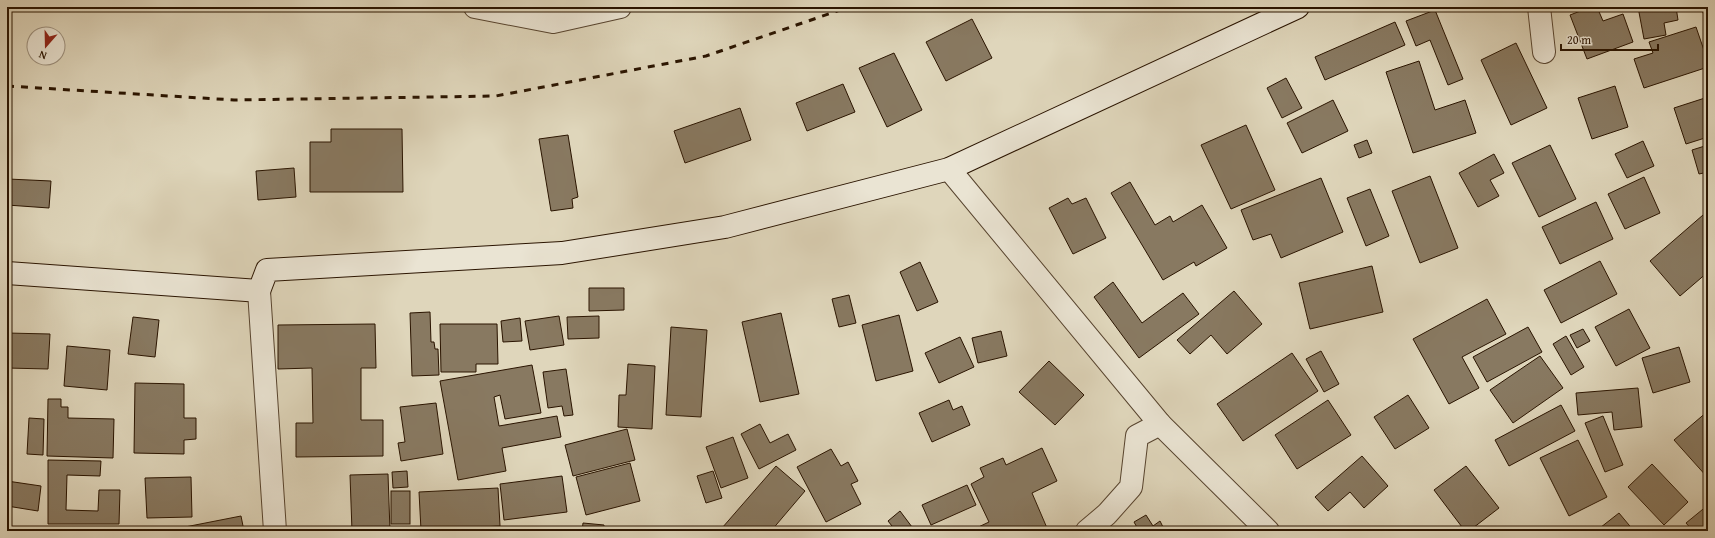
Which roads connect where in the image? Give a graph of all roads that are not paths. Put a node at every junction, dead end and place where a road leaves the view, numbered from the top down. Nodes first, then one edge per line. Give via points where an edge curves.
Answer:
1 (475, 7) edge
2 (620, 7) edge
3 (1298, 7) edge
4 (1539, 7) edge
5 (1544, 52) dead end
6 (949, 169) junction
7 (7, 273) edge
8 (259, 291) junction
9 (1160, 424) junction
10 (275, 531) edge
11 (1087, 531) edge
12 (1268, 531) edge

1 - 2 street via 553,22
3 - 6 street
4 - 5 street
6 - 8 street via 725,227 562,252 267,270
6 - 9 street
7 - 8 street
8 - 10 street
9 - 11 street via 1137,436 1131,487 1107,514
9 - 12 street

